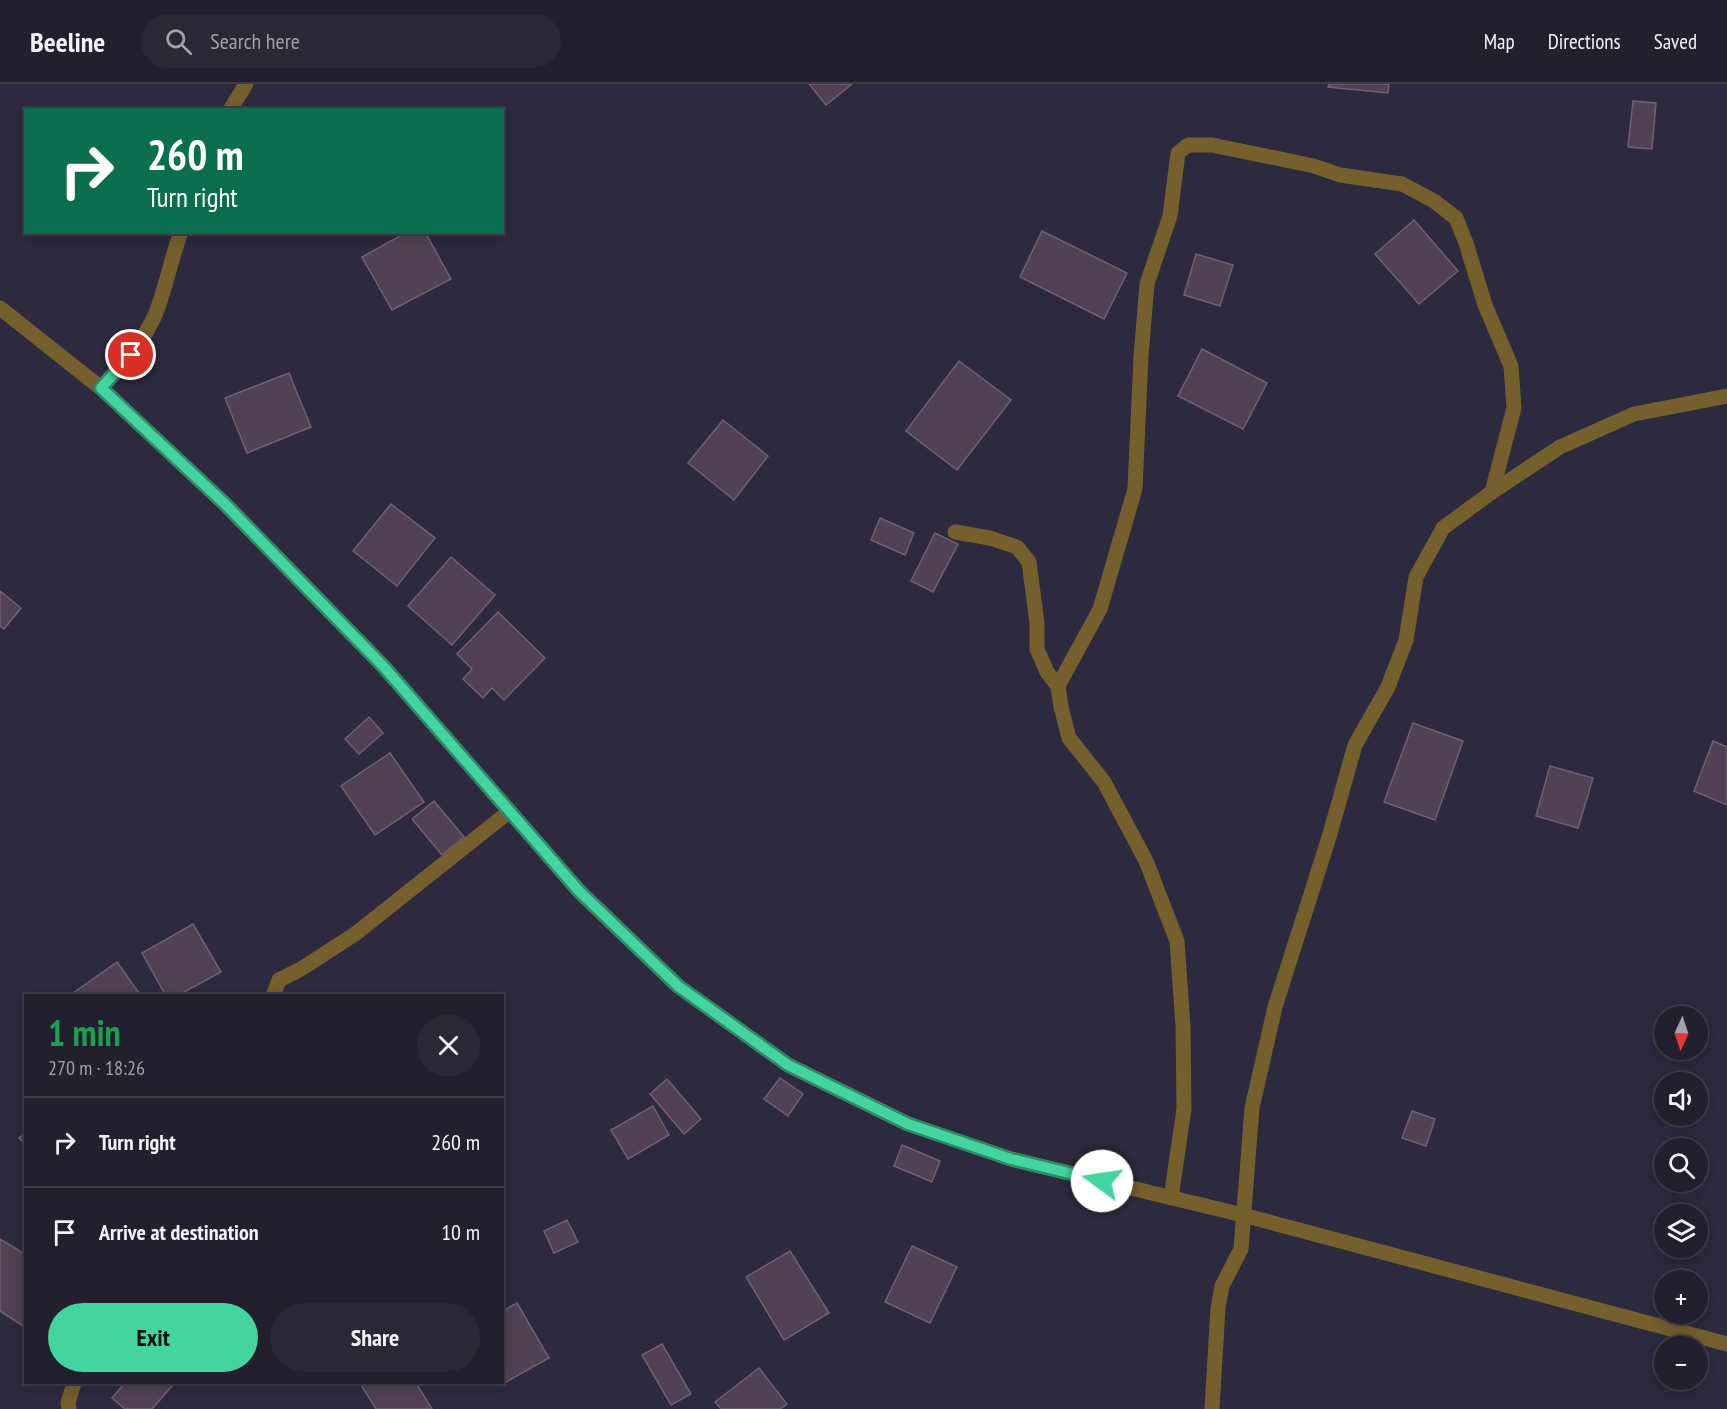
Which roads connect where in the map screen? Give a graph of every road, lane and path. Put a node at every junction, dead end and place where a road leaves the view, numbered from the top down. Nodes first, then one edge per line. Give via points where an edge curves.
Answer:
1 (246, 84) edge
2 (231, 108) edge
3 (180, 234) edge
4 (0, 308) edge
5 (101, 388) junction
6 (1727, 396) edge
7 (1492, 492) junction
8 (955, 531) dead end
9 (1058, 686) junction
10 (510, 811) junction
11 (274, 994) edge
12 (1171, 1198) junction
13 (1243, 1215) junction
14 (1727, 1344) edge
15 (74, 1384) edge
16 (69, 1409) edge
17 (1212, 1409) edge

1 - 2 street
3 - 5 street via 156,313 131,355
4 - 5 street
5 - 10 street via 225,504 368,650
6 - 7 street via 1634,414 1560,447
7 - 9 street via 1514,408 1511,366 1456,218 1402,184 1340,175 1314,165 1212,145 1188,145 1178,153 1170,216 1147,284 1135,489 1100,609
7 - 13 street via 1443,528 1416,576 1406,640 1388,687 1355,745 1275,1007 1252,1108
8 - 9 street via 1017,547 1029,562 1037,650
9 - 12 street via 1069,738 1104,782 1146,861 1177,940 1184,1109
10 - 11 street via 355,934 279,980
10 - 12 street via 579,891 678,986 788,1065 918,1128 1011,1159
12 - 13 street
13 - 14 street
13 - 17 street via 1241,1249 1222,1286 1218,1308
15 - 16 street

